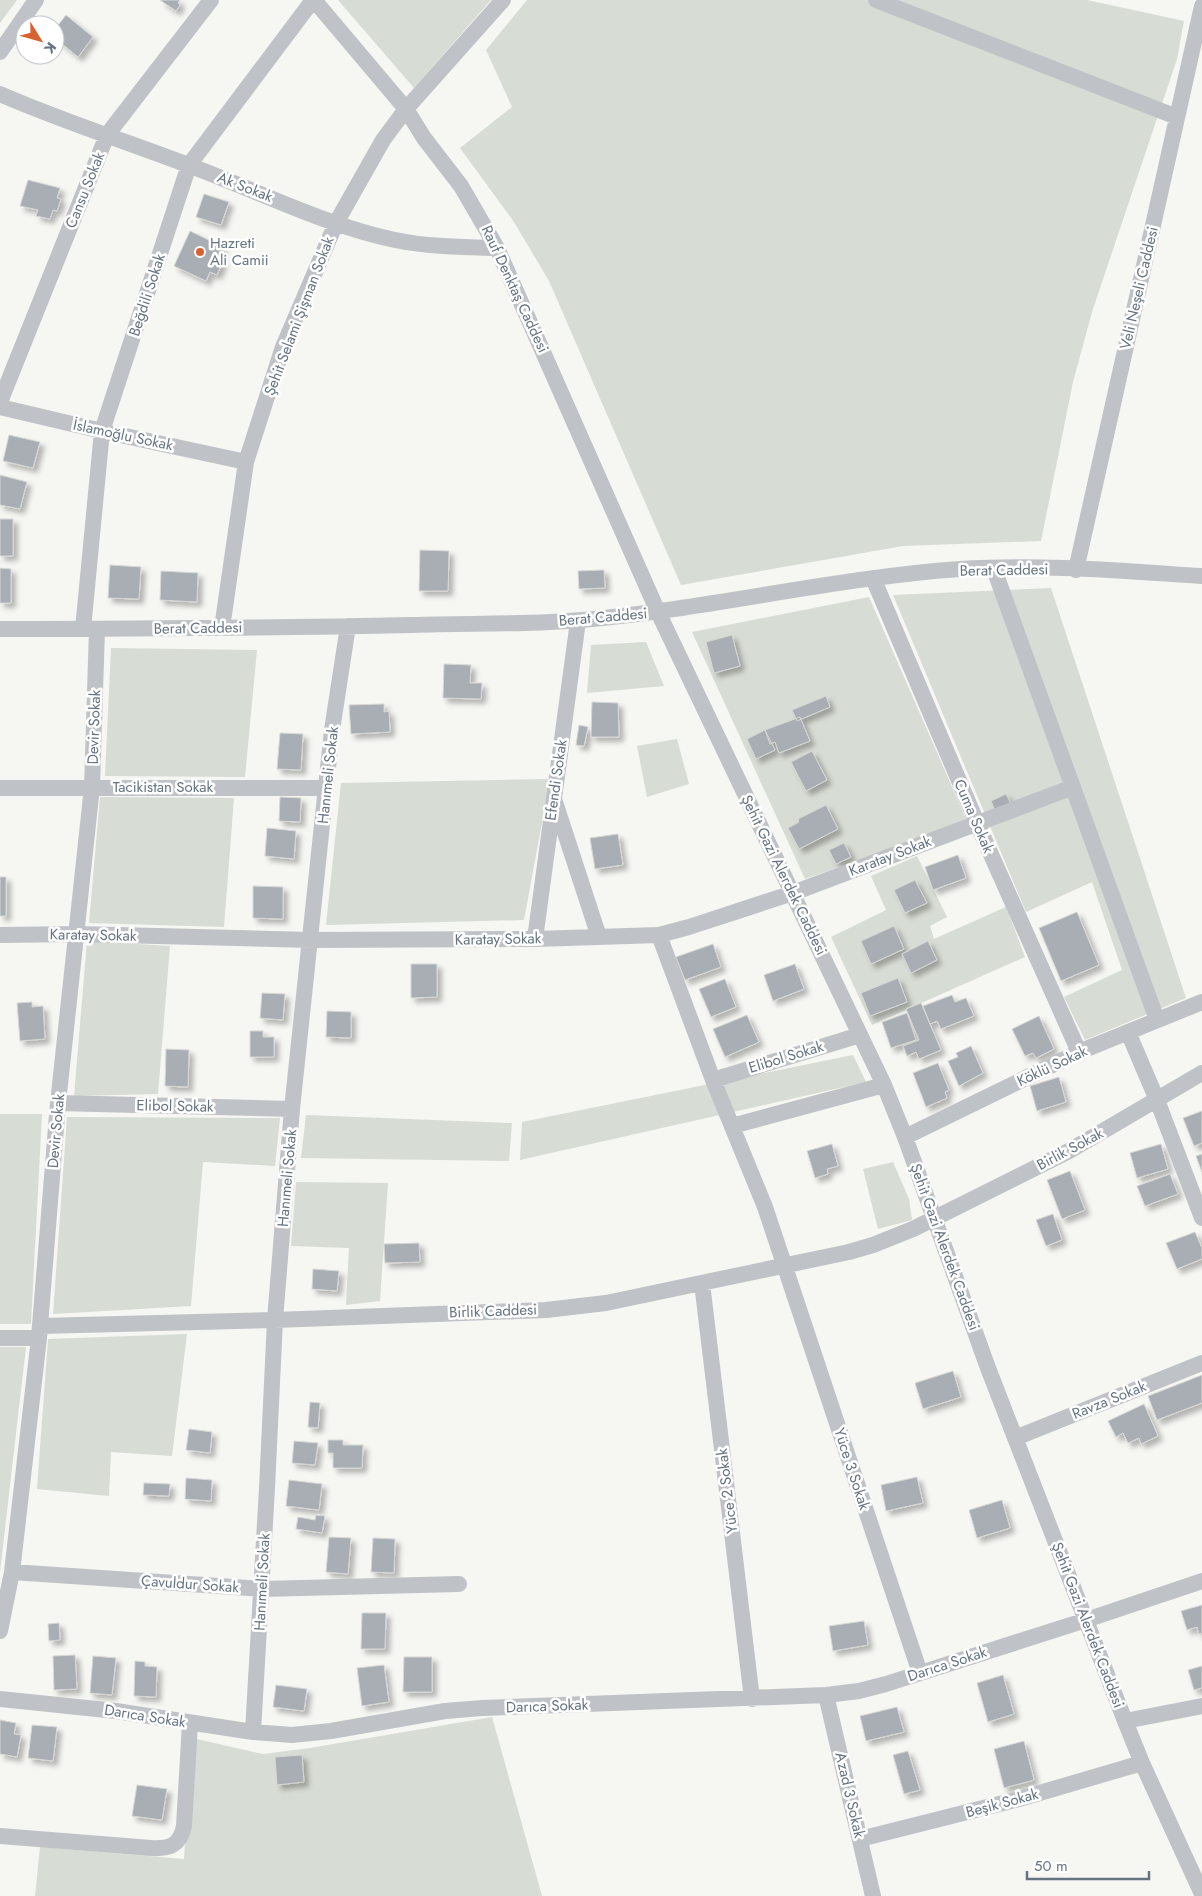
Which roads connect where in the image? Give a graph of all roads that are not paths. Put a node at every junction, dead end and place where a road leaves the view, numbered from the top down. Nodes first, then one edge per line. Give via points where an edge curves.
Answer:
1 (36, 0) edge
2 (211, 0) edge
3 (313, 0) edge
4 (503, 0) edge
5 (876, 0) edge
6 (1202, 6) edge
7 (0, 52) edge
8 (0, 94) edge
9 (406, 110) junction
10 (1177, 117) junction
11 (107, 135) junction
12 (189, 165) junction
13 (336, 223) junction
14 (497, 248) junction
15 (0, 402) edge
16 (0, 407) edge
17 (102, 431) junction
18 (246, 462) junction
19 (994, 569) junction
20 (1076, 570) junction
21 (1202, 576) edge
22 (873, 578) junction
23 (658, 612) junction
24 (578, 620) junction
25 (348, 626) junction
26 (222, 628) junction
27 (0, 629) edge
28 (90, 629) junction
29 (92, 787) junction
30 (1073, 787) junction
31 (0, 788) edge
32 (326, 788) junction
33 (554, 798) junction
34 (977, 823) junction
35 (792, 893) junction
36 (77, 934) junction
37 (0, 935) edge
38 (659, 935) junction
39 (599, 937) junction
40 (535, 939) junction
41 (311, 940) junction
42 (1202, 1002) edge
43 (1157, 1020) junction
44 (1128, 1032) junction
45 (860, 1035) junction
46 (1079, 1052) junction
47 (1202, 1073) edge
48 (713, 1080) junction
49 (884, 1085) junction
50 (1157, 1100) junction
51 (58, 1103) junction
52 (292, 1110) junction
53 (732, 1126) junction
54 (905, 1137) junction
55 (934, 1218) junction
56 (1202, 1218) edge
57 (786, 1265) junction
58 (702, 1283) junction
59 (275, 1320) junction
60 (39, 1332) junction
61 (0, 1338) edge
62 (1202, 1363) edge
63 (1015, 1438) junction
64 (12, 1572) junction
65 (1202, 1581) edge
66 (459, 1584) dead end
67 (262, 1589) junction
68 (1086, 1620) junction
69 (0, 1631) edge
70 (920, 1673) junction
71 (826, 1695) junction
72 (0, 1699) edge
73 (752, 1699) junction
74 (1202, 1706) edge
75 (1125, 1721) junction
76 (190, 1723) junction
77 (253, 1732) junction
78 (1142, 1763) junction
79 (0, 1836) edge
80 (860, 1839) junction
81 (1202, 1894) edge
82 (874, 1896) edge
83 (1196, 1896) edge

1 - 7 street
2 - 11 street, Cansu Sokak
3 - 9 street, Rauf Denktaş Caddesi
3 - 12 street, Beğdili Sokak
4 - 9 street, Şehit Selami Şişman Sokak
5 - 10 street
6 - 10 street, Veli Neşeli Caddesi
8 - 11 street, Ak Sokak
9 - 13 street, Şehit Selami Şişman Sokak via 382,140
9 - 14 street, Rauf Denktaş Caddesi via 461,186
10 - 20 street, Veli Neşeli Caddesi
11 - 12 street, Ak Sokak
11 - 15 street, Cansu Sokak
12 - 13 street, Ak Sokak
12 - 17 street, Beğdili Sokak
13 - 14 street, Ak Sokak via 426,245
13 - 18 street, Şehit Selami Şişman Sokak via 284,347
14 - 23 street, Rauf Denktaş Caddesi
16 - 17 street, İslamoğlu Sokak
17 - 18 street, İslamoğlu Sokak
17 - 28 street, Beğdili Sokak
18 - 26 street, Şehit Selami Şişman Sokak
19 - 20 street, Berat Caddesi
19 - 22 street, Berat Caddesi
19 - 30 street
20 - 21 street, Berat Caddesi
22 - 23 street, Berat Caddesi
22 - 34 street, Cuma Sokak
23 - 24 street, Berat Caddesi
23 - 35 street, Şehit Gazi Alerdek Caddesi
24 - 25 street, Berat Caddesi
24 - 33 street, Efendi Sokak
25 - 26 street, Berat Caddesi
25 - 32 street, Hanımeli Sokak
26 - 28 street, Berat Caddesi
27 - 28 street, Berat Caddesi
28 - 29 street, Devir Sokak
29 - 31 street, Tacikistan Sokak
29 - 32 street, Tacikistan Sokak
29 - 36 street, Devir Sokak
30 - 34 street, Karatay Sokak
30 - 43 street
32 - 41 street, Hanımeli Sokak
33 - 39 street
33 - 40 street, Efendi Sokak
34 - 35 street, Karatay Sokak
34 - 46 street, Cuma Sokak
35 - 38 street, Karatay Sokak
35 - 45 street, Şehit Gazi Alerdek Caddesi
36 - 37 street, Karatay Sokak
36 - 41 street, Karatay Sokak
36 - 51 street, Devir Sokak
38 - 39 street, Karatay Sokak
38 - 48 street, Yüce 3 Sokak
39 - 40 street, Karatay Sokak
40 - 41 street, Karatay Sokak
41 - 52 street, Hanımeli Sokak
42 - 43 street, Köklü Sokak
43 - 44 street, Köklü Sokak
44 - 46 street, Köklü Sokak
44 - 50 street
45 - 48 street, Elibol Sokak
45 - 49 street, Şehit Gazi Alerdek Caddesi
46 - 54 street, Köklü Sokak
47 - 50 street, Birlik Sokak
48 - 53 street, Yüce 3 Sokak
49 - 53 street
49 - 54 street, Şehit Gazi Alerdek Caddesi
50 - 55 street, Birlik Sokak via 1069,1151
50 - 56 street
51 - 52 street, Elibol Sokak
51 - 60 street, Devir Sokak
52 - 59 street, Hanımeli Sokak
53 - 57 street, Yüce 3 Sokak
54 - 55 street, Şehit Gazi Alerdek Caddesi
55 - 57 street, Birlik Caddesi via 873,1245
55 - 63 street, Şehit Gazi Alerdek Caddesi
57 - 58 street, Birlik Caddesi
57 - 70 street, Yüce 3 Sokak
58 - 59 street, Birlik Caddesi via 606,1304 546,1310
58 - 73 street, Yüce 2 Sokak
59 - 60 street, Birlik Caddesi
59 - 67 street, Hanımeli Sokak
60 - 61 street
60 - 64 street, Devir Sokak
62 - 63 street, Ravza Sokak
63 - 68 street, Şehit Gazi Alerdek Caddesi
64 - 67 street, Çavuldur Sokak
64 - 69 street, Devir Sokak
65 - 68 street, Darıca Sokak
66 - 67 street, Çavuldur Sokak
67 - 77 street, Hanımeli Sokak
68 - 70 street, Darıca Sokak
68 - 75 street, Şehit Gazi Alerdek Caddesi
70 - 71 street, Darıca Sokak via 859,1691
71 - 73 street, Darıca Sokak
71 - 80 street, Azad 3 Sokak
72 - 76 street, Darıca Sokak via 116,1711
73 - 77 street, Darıca Sokak via 482,1708 435,1712 309,1734
74 - 75 street
75 - 78 street, Şehit Gazi Alerdek Caddesi
76 - 77 street, Darıca Sokak
76 - 79 street via 184,1826 182,1835 171,1846 151,1848
78 - 80 street, Beşik Sokak via 1019,1799
78 - 81 street, Şehit Gazi Alerdek Caddesi
80 - 82 street, Azad 3 Sokak
81 - 83 street

